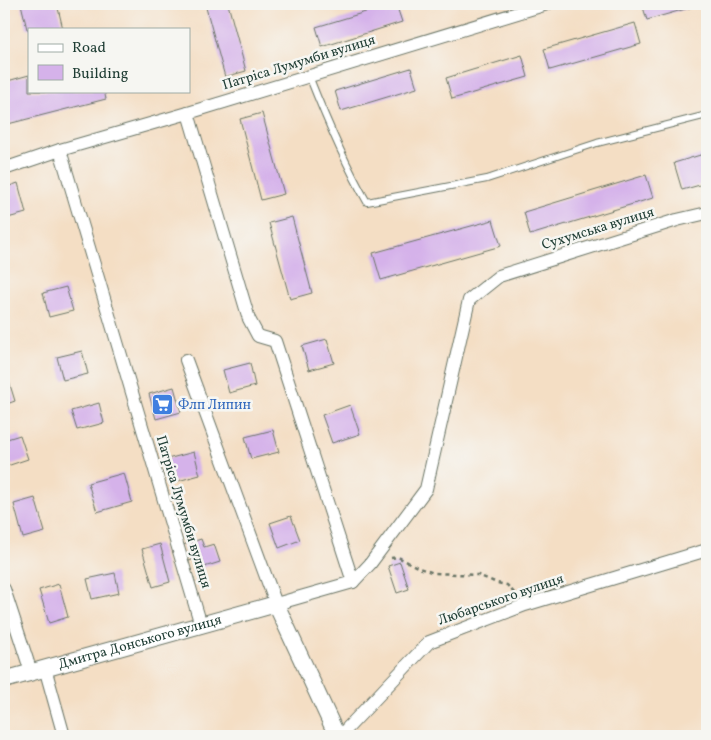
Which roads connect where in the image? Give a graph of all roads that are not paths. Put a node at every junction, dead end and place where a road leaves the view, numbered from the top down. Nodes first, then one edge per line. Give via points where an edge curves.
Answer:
1 (547, 4) edge
2 (310, 76) junction
3 (188, 113) junction
4 (707, 115) edge
5 (60, 150) junction
6 (4, 169) edge
7 (707, 213) edge
8 (186, 360) dead end
9 (707, 550) edge
10 (353, 582) junction
11 (4, 589) edge
12 (276, 604) junction
13 (201, 625) junction
14 (38, 670) junction
15 (4, 680) edge
16 (64, 736) edge
17 (339, 736) edge

1 - 2 street, Патріса Лумумби вулиця
2 - 3 street, Патріса Лумумби вулиця
2 - 4 lane via 367,202 488,179 597,143
3 - 5 street, Патріса Лумумби вулиця
3 - 10 street via 249,319 258,336 275,341
5 - 6 street, Патріса Лумумби вулиця
5 - 13 street, Патріса Лумумби вулиця
7 - 10 street, Сухумська вулиця via 499,276 469,300 426,489
8 - 12 street
9 - 17 street, Любарського вулиця via 525,605 429,642
10 - 12 street
11 - 14 street
12 - 13 street, Дмитра Донського вулиця
12 - 17 street
13 - 14 street, Дмитра Донського вулиця
14 - 15 street, Дмитра Донського вулиця
14 - 16 street

